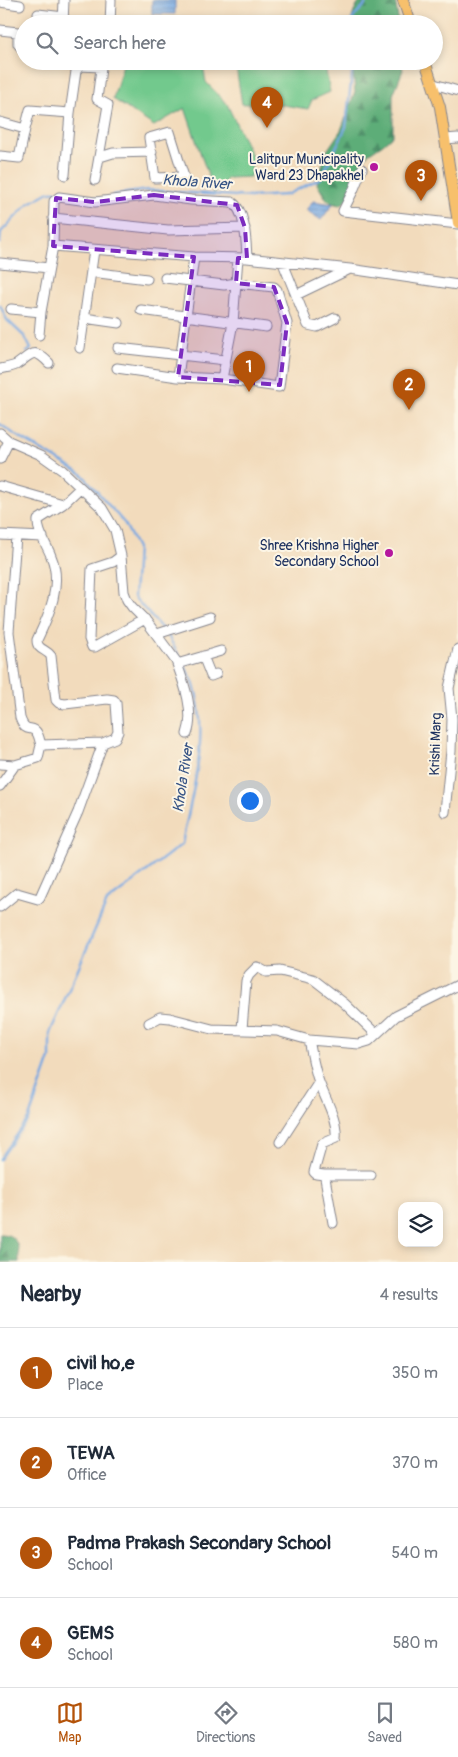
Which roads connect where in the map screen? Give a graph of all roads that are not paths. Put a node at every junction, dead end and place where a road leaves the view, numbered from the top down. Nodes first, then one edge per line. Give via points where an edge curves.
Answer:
1 (64, 0) edge
2 (111, 0) edge
3 (403, 0) edge
4 (0, 2) edge
5 (20, 5) dead end
6 (38, 14) dead end
7 (42, 15) edge
8 (64, 15) edge
9 (110, 15) edge
10 (408, 15) edge
11 (0, 30) edge
12 (15, 32) edge
13 (78, 70) edge
14 (100, 70) edge
15 (429, 70) edge
16 (434, 84) junction
17 (458, 91) edge
18 (70, 113) junction
19 (0, 122) edge
20 (25, 129) junction
21 (458, 138) edge
22 (445, 139) junction
23 (152, 152) junction
24 (0, 156) edge
25 (100, 157) junction
26 (362, 168) dead end
27 (65, 175) dead end
28 (96, 180) dead end
29 (53, 218) junction
30 (458, 224) edge
31 (245, 228) junction
32 (53, 246) junction
33 (94, 250) junction
34 (194, 257) junction
35 (243, 258) junction
36 (0, 263) edge
37 (284, 263) junction
38 (49, 268) junction
39 (350, 269) junction
40 (91, 272) junction
41 (165, 278) dead end
42 (148, 279) dead end
43 (191, 281) junction
44 (236, 283) junction
45 (458, 285) edge
46 (296, 295) junction
47 (11, 309) dead end
48 (141, 310) dead end
49 (41, 312) junction
50 (185, 317) junction
51 (84, 318) junction
52 (335, 318) dead end
53 (119, 323) dead end
54 (233, 323) junction
55 (266, 327) dead end
56 (39, 335) dead end
57 (80, 348) dead end
58 (118, 348) dead end
59 (181, 355) junction
60 (225, 360) junction
61 (49, 364) dead end
62 (117, 368) dead end
63 (0, 369) edge
64 (178, 377) junction
65 (222, 379) junction
66 (0, 433) edge
67 (9, 441) junction
68 (0, 459) edge
69 (0, 486) edge
70 (80, 488) junction
71 (62, 504) junction
72 (0, 535) edge
73 (16, 536) junction
74 (43, 537) junction
75 (121, 556) junction
76 (210, 617) dead end
77 (145, 620) junction
78 (157, 634) junction
79 (458, 649) edge
80 (221, 651) dead end
81 (203, 656) junction
82 (177, 664) junction
83 (216, 674) dead end
84 (187, 734) dead end
85 (103, 743) junction
86 (40, 745) junction
87 (0, 764) edge
88 (14, 765) junction
89 (0, 786) edge
90 (445, 812) dead end
91 (0, 907) edge
92 (458, 985) edge
93 (149, 1023) dead end
94 (242, 1029) junction
95 (376, 1034) junction
96 (309, 1040) junction
97 (319, 1082) junction
98 (280, 1142) dead end
99 (324, 1175) junction
100 (371, 1175) dead end
101 (333, 1224) dead end

1 - 8 street
2 - 9 street
3 - 10 main road
4 - 5 street
6 - 7 street
11 - 12 street
13 - 18 street
14 - 25 street via 98,100 108,105
15 - 16 main road
16 - 17 street
16 - 22 main road
18 - 20 street via 30,110
18 - 27 street
19 - 20 street
20 - 24 street via 19,158
21 - 22 street
22 - 30 main road
23 - 23 street via 155,178 184,177 170,132 149,138
23 - 25 street via 113,153
25 - 28 street
26 - 30 street via 343,211
29 - 31 street via 168,230
29 - 31 street via 54,201 59,196 95,202 154,195 232,202 237,205
29 - 32 street
31 - 35 street
32 - 33 street
32 - 38 street
33 - 34 street
33 - 40 street
34 - 35 street
34 - 43 street
35 - 37 street
35 - 44 street
36 - 38 street
37 - 39 street
37 - 46 street
38 - 49 street
39 - 45 street
39 - 46 street
40 - 42 street
40 - 51 street
41 - 43 street
43 - 44 street via 224,285
43 - 50 street
44 - 54 street
44 - 65 street via 272,286 277,290 287,323 280,386
46 - 52 street via 308,325 317,327
47 - 49 street
48 - 50 street
49 - 56 street
50 - 54 street
50 - 59 street
51 - 53 street
51 - 57 street
54 - 55 street
54 - 60 street
58 - 59 street
59 - 60 street
59 - 64 street
60 - 65 street
61 - 63 street via 35,353 14,366
62 - 64 street
64 - 65 street
66 - 67 street
67 - 68 street
67 - 70 street via 40,455
69 - 71 street
70 - 71 street
70 - 75 street via 102,508 115,530
71 - 74 street via 38,520
72 - 73 street
73 - 74 street
73 - 86 street via 8,632 20,718 23,726 38,733
74 - 85 street via 53,559 56,579 50,613 37,644 52,656 56,700 59,703 114,700 118,732 115,738
75 - 77 street via 124,592 132,607
75 - 77 street via 92,569 90,645 95,647
76 - 78 street
77 - 78 street
78 - 82 street
79 - 90 street, Krishi Marg via 449,688 452,719
80 - 81 street
81 - 82 street
81 - 83 street via 211,676
82 - 84 street via 191,718
85 - 86 street
85 - 91 street via 78,812 40,897 34,899 17,893
86 - 88 street via 38,758
87 - 88 street
88 - 89 street
92 - 95 street via 396,1016
93 - 94 street via 160,1017 212,1028
94 - 95 street via 246,980 257,967 266,972 280,971 312,979 344,1003
94 - 96 street via 277,1031
95 - 96 street via 359,1044
96 - 97 street
97 - 98 street
97 - 99 street via 332,1113 336,1133 336,1138 322,1144 314,1172
99 - 100 street
99 - 101 street

